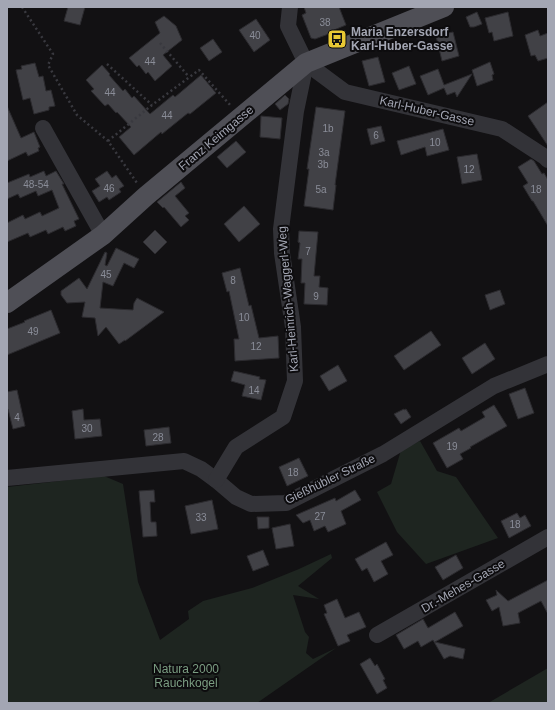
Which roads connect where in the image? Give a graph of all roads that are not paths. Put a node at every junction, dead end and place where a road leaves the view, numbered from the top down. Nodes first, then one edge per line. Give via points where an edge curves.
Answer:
1 (290, 7) edge
2 (444, 7) edge
3 (306, 63) junction
4 (43, 128) dead end
5 (548, 160) edge
6 (103, 235) junction
7 (7, 303) edge
8 (548, 364) edge
9 (7, 478) edge
10 (216, 480) junction
11 (548, 537) edge
12 (377, 634) dead end

1 - 3 street via 288,26
2 - 3 main road, Franz Keimgasse
3 - 5 street, Karl-Huber-Gasse via 345,92 502,129
3 - 6 main road, Franz Keimgasse
3 - 10 street, Karl-Heinrich-Waggerl-Weg via 296,111 281,229 293,327 295,381 282,417 236,447
4 - 6 street
6 - 7 main road, Franz Keimgasse
8 - 10 street, Gießhübler Straße via 494,386 383,454 286,503 251,504 236,497
9 - 10 street, Gießhübler Straße via 184,461
11 - 12 street, Dr.-Mehes-Gasse

